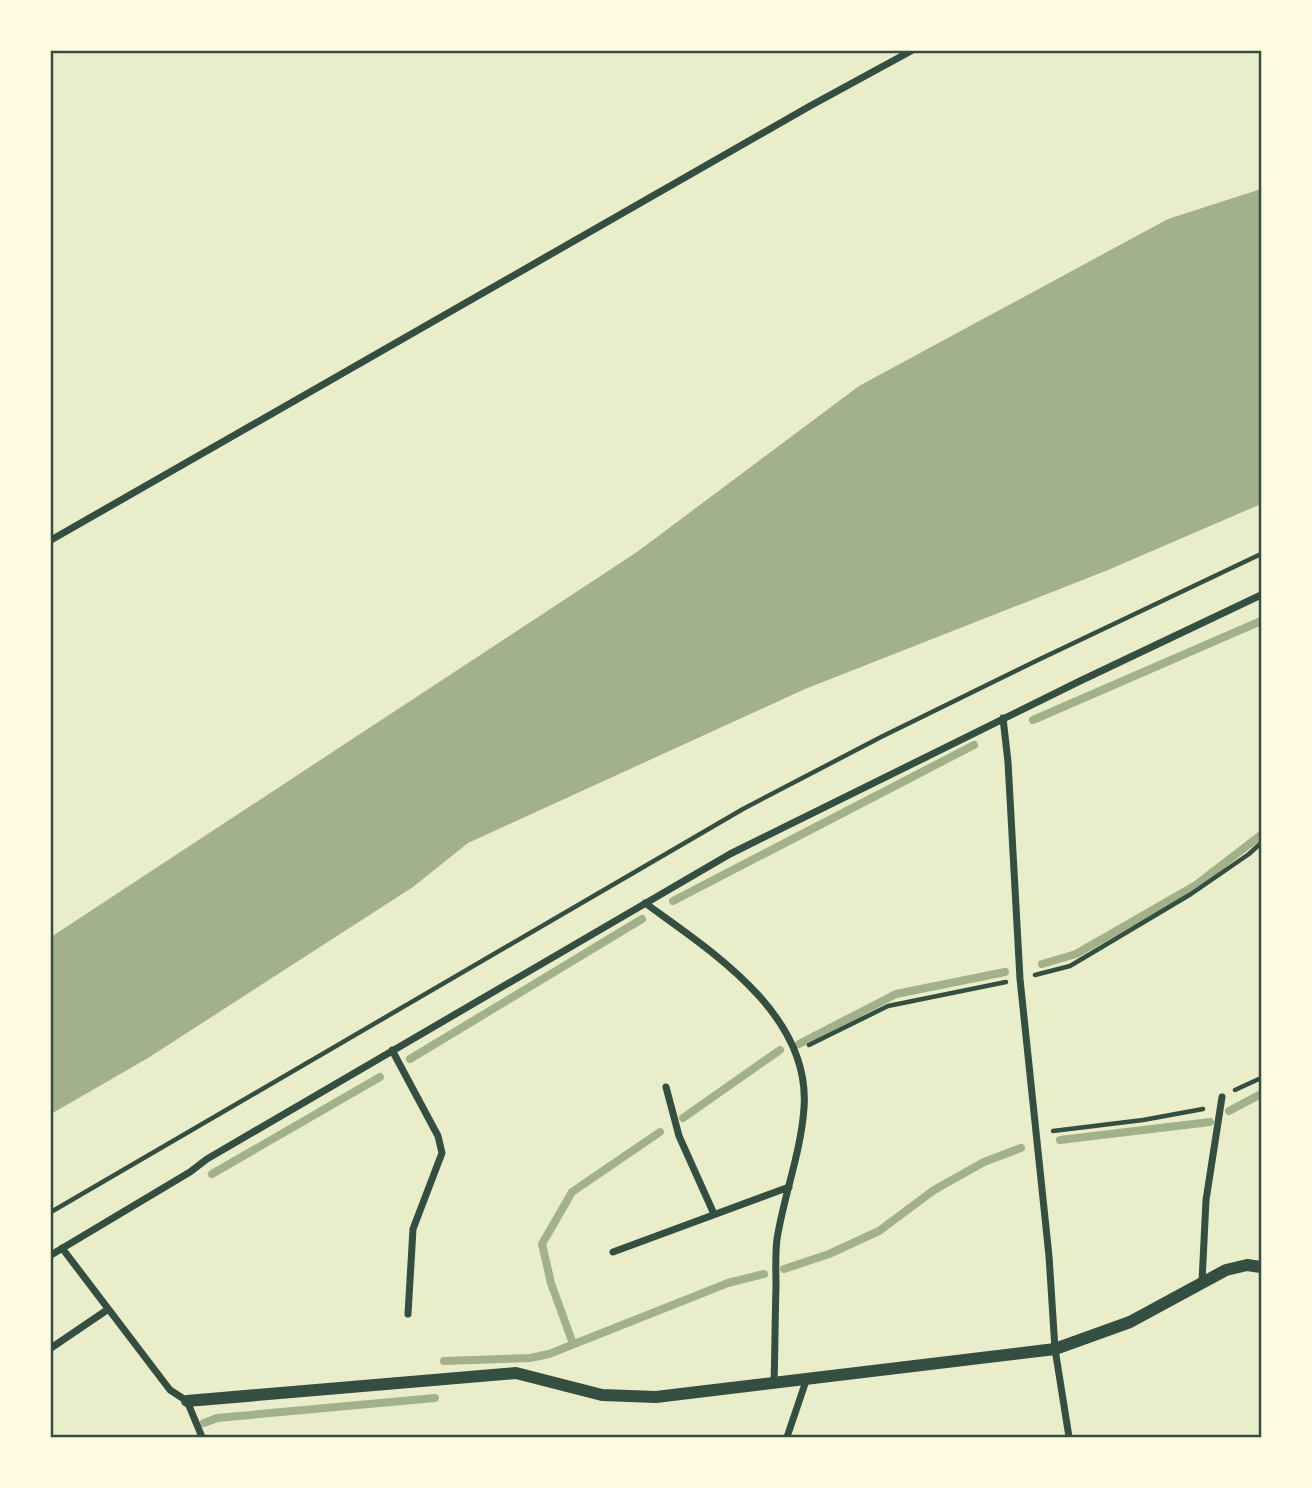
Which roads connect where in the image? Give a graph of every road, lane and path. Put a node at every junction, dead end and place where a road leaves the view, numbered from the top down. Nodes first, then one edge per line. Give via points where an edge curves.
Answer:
1 (911, 51) edge
2 (51, 540) edge
3 (1261, 554) edge
4 (1261, 595) edge
5 (1003, 718) junction
6 (645, 903) junction
7 (392, 1050) junction
8 (1261, 1078) edge
9 (666, 1087) dead end
10 (1222, 1097) junction
11 (1035, 1133) junction
12 (789, 1187) junction
13 (51, 1212) edge
14 (714, 1214) junction
15 (62, 1248) junction
16 (612, 1252) dead end
17 (51, 1255) edge
18 (1261, 1267) edge
19 (1202, 1283) junction
20 (107, 1310) junction
21 (408, 1314) dead end
22 (51, 1348) edge
23 (1055, 1349) junction
24 (807, 1378) junction
25 (774, 1382) junction
26 (187, 1401) junction
27 (202, 1437) edge
28 (787, 1437) edge
29 (1069, 1437) edge

1 - 2 street
3 - 13 path via 743,809
4 - 5 street
5 - 6 street via 743,848
5 - 11 street
6 - 7 street
6 - 12 street via 710,950 754,991 796,1052 805,1105
7 - 15 street
7 - 21 street via 438,1136 442,1153 413,1229
8 - 10 path
9 - 14 street via 679,1136
10 - 11 path via 1202,1109
10 - 19 street via 1206,1200
11 - 23 street
12 - 14 street
12 - 25 street via 777,1240
14 - 16 street
15 - 17 street
15 - 20 street
18 - 19 street via 1226,1270
19 - 23 street via 1130,1322
20 - 22 street
20 - 26 street via 170,1390
23 - 24 street
23 - 29 street
24 - 25 street
24 - 28 street
25 - 26 street via 656,1397 602,1395 516,1373
26 - 27 street

